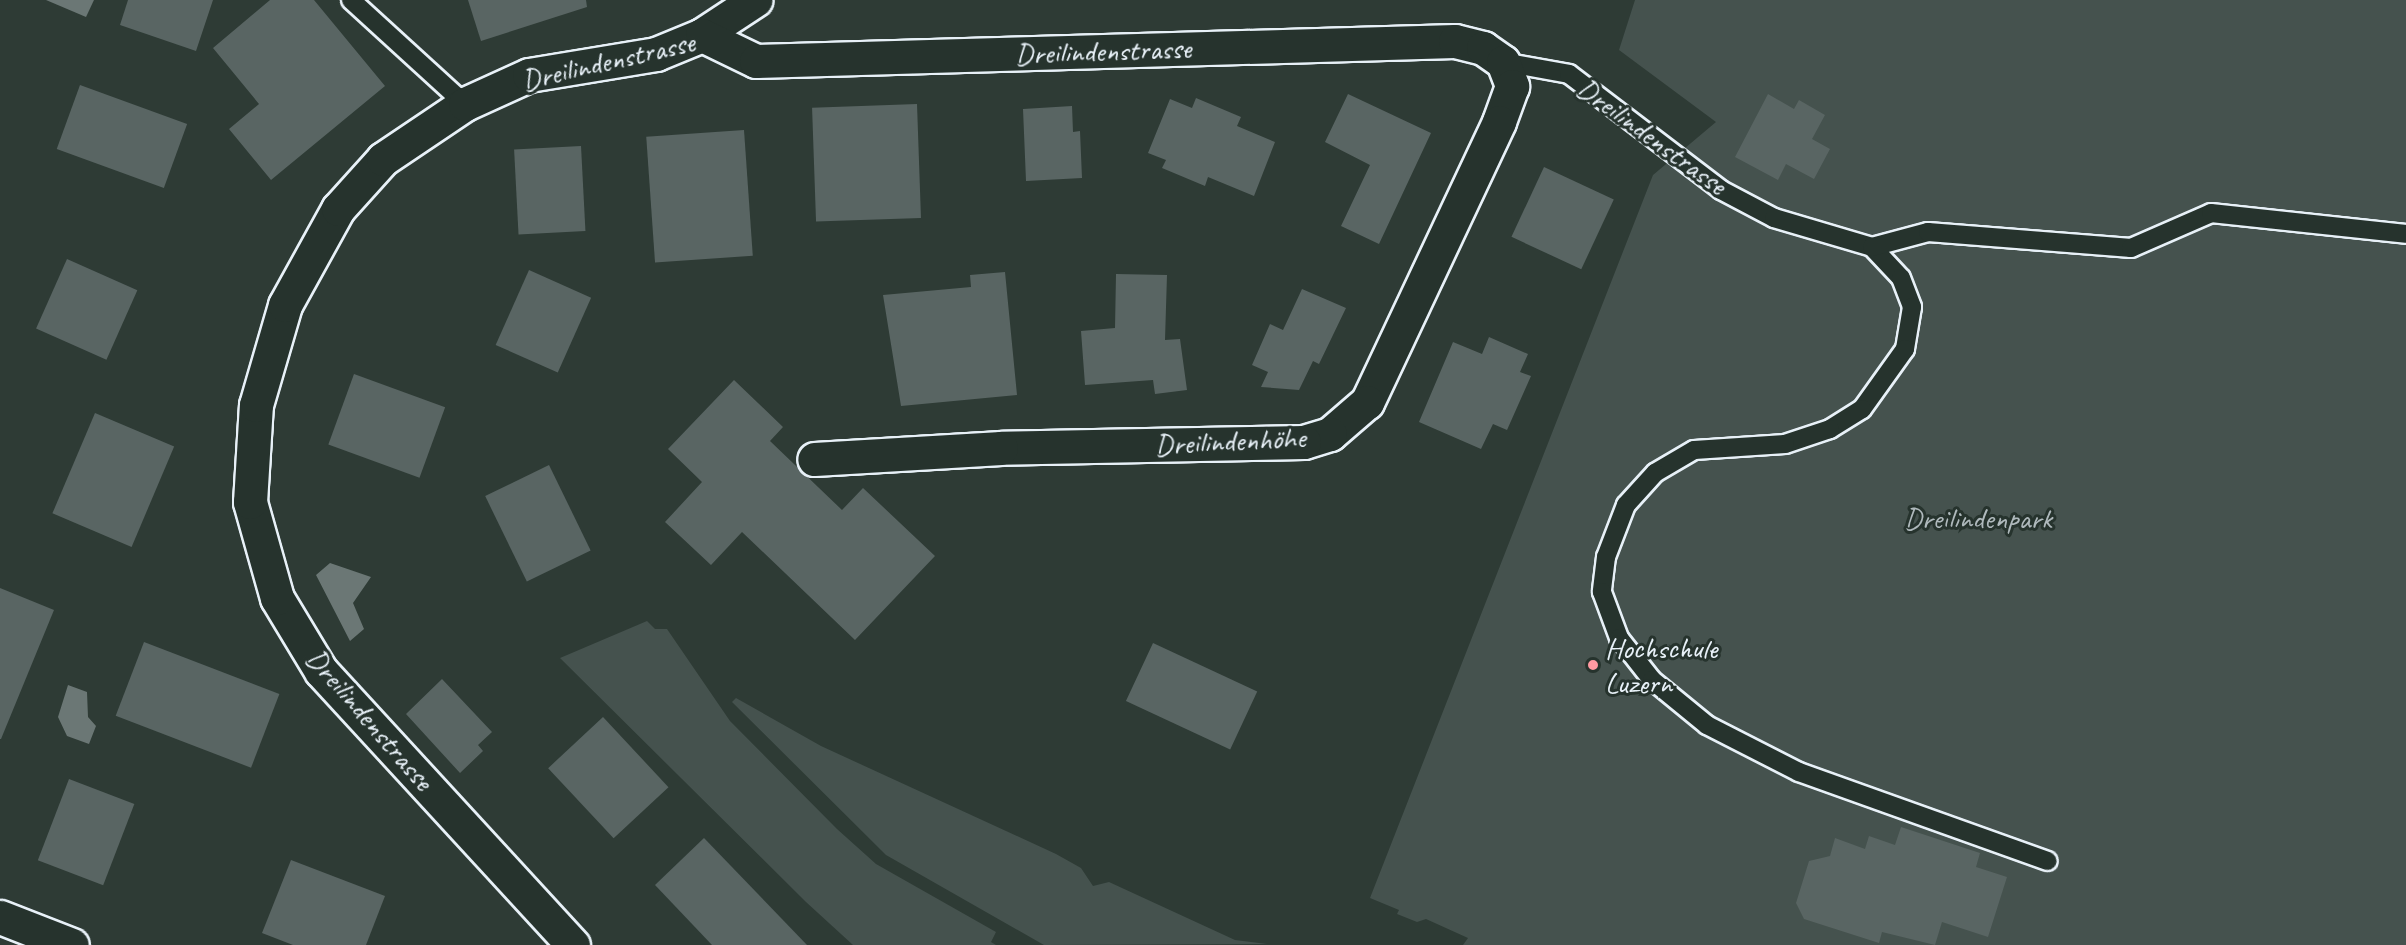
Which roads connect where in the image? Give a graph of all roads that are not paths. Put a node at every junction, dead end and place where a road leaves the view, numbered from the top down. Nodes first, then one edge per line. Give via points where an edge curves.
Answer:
1 (351, 0) edge
2 (755, 0) edge
3 (702, 35) junction
4 (1503, 62) junction
5 (465, 104) junction
6 (2406, 234) edge
7 (1872, 247) junction
8 (814, 459) dead end
9 (2048, 861) dead end
10 (0, 917) edge
11 (72, 945) edge
12 (573, 945) edge

1 - 5 lane
2 - 3 street
3 - 4 street, Dreilindenstrasse via 756,61 1455,41 1484,48
3 - 5 street, Dreilindenstrasse via 656,54 529,75
4 - 7 lane, Dreilindenstrasse via 1569,74 1721,190 1774,218
4 - 8 street, Dreilindenhöhe via 1512,86 1494,133 1367,402 1330,434 1304,442 1001,448
5 - 12 street, Dreilindenstrasse via 383,159 338,209 285,305 256,405 250,502 277,598 321,671
6 - 7 lane via 2211,213 2131,248 1928,231
7 - 9 lane via 1901,278 1912,308 1905,349 1862,409 1830,429 1796,440 1694,450 1654,473 1626,505 1605,556 1602,592 1619,638 1652,680 1707,725 1799,772
10 - 11 street

